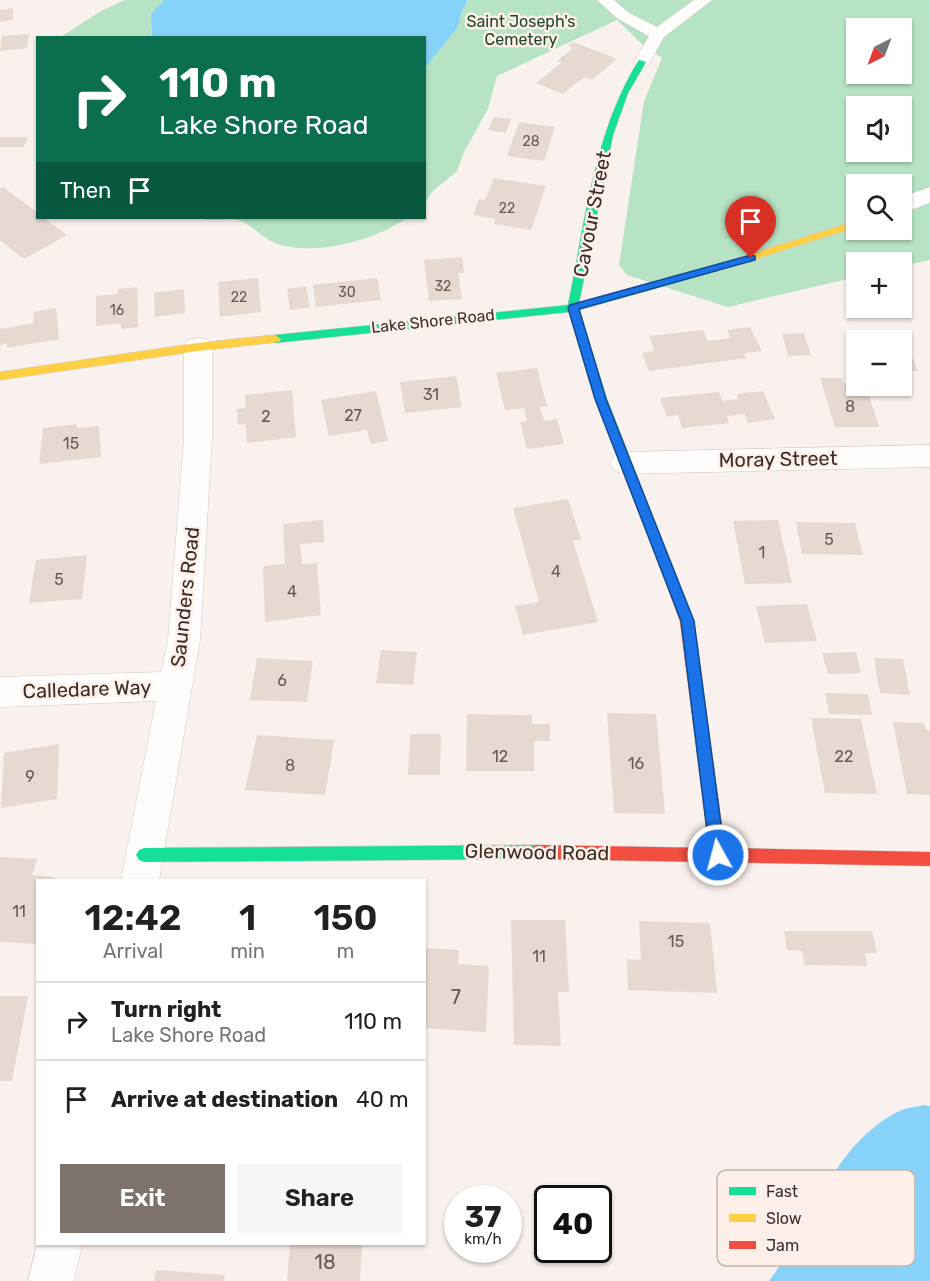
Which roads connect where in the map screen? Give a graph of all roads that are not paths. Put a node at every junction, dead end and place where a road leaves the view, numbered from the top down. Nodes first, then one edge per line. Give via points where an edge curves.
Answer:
1 (605, 0) edge
2 (704, 0) edge
3 (658, 34) junction
4 (642, 62) joint
5 (930, 194) edge
6 (912, 202) edge
7 (846, 227) edge
8 (573, 308) junction
9 (198, 347) junction
10 (0, 376) edge
11 (930, 456) edge
12 (625, 463) junction
13 (175, 686) junction
14 (0, 692) edge
15 (718, 855) junction
16 (930, 859) edge
17 (142, 868) edge
18 (60, 1245) edge
19 (51, 1281) edge

1 - 3 lane via 629,20
2 - 3 lane
3 - 4 lane
4 - 8 street, Cavour Street via 624,93 608,135
5 - 6 street
7 - 8 street, Lake Shore Road
8 - 9 street, Lake Shore Road
8 - 12 street, Cavour Street
9 - 10 street, Lake Shore Road
9 - 13 street, Saunders Road via 198,439 184,640
11 - 12 street, Moray Street
12 - 15 street, Cavour Street via 687,621
13 - 14 street, Calledare Way
13 - 17 street, Saunders Road
15 - 16 street, Glenwood Road
15 - 17 street, Glenwood Road via 463,851
18 - 19 street

